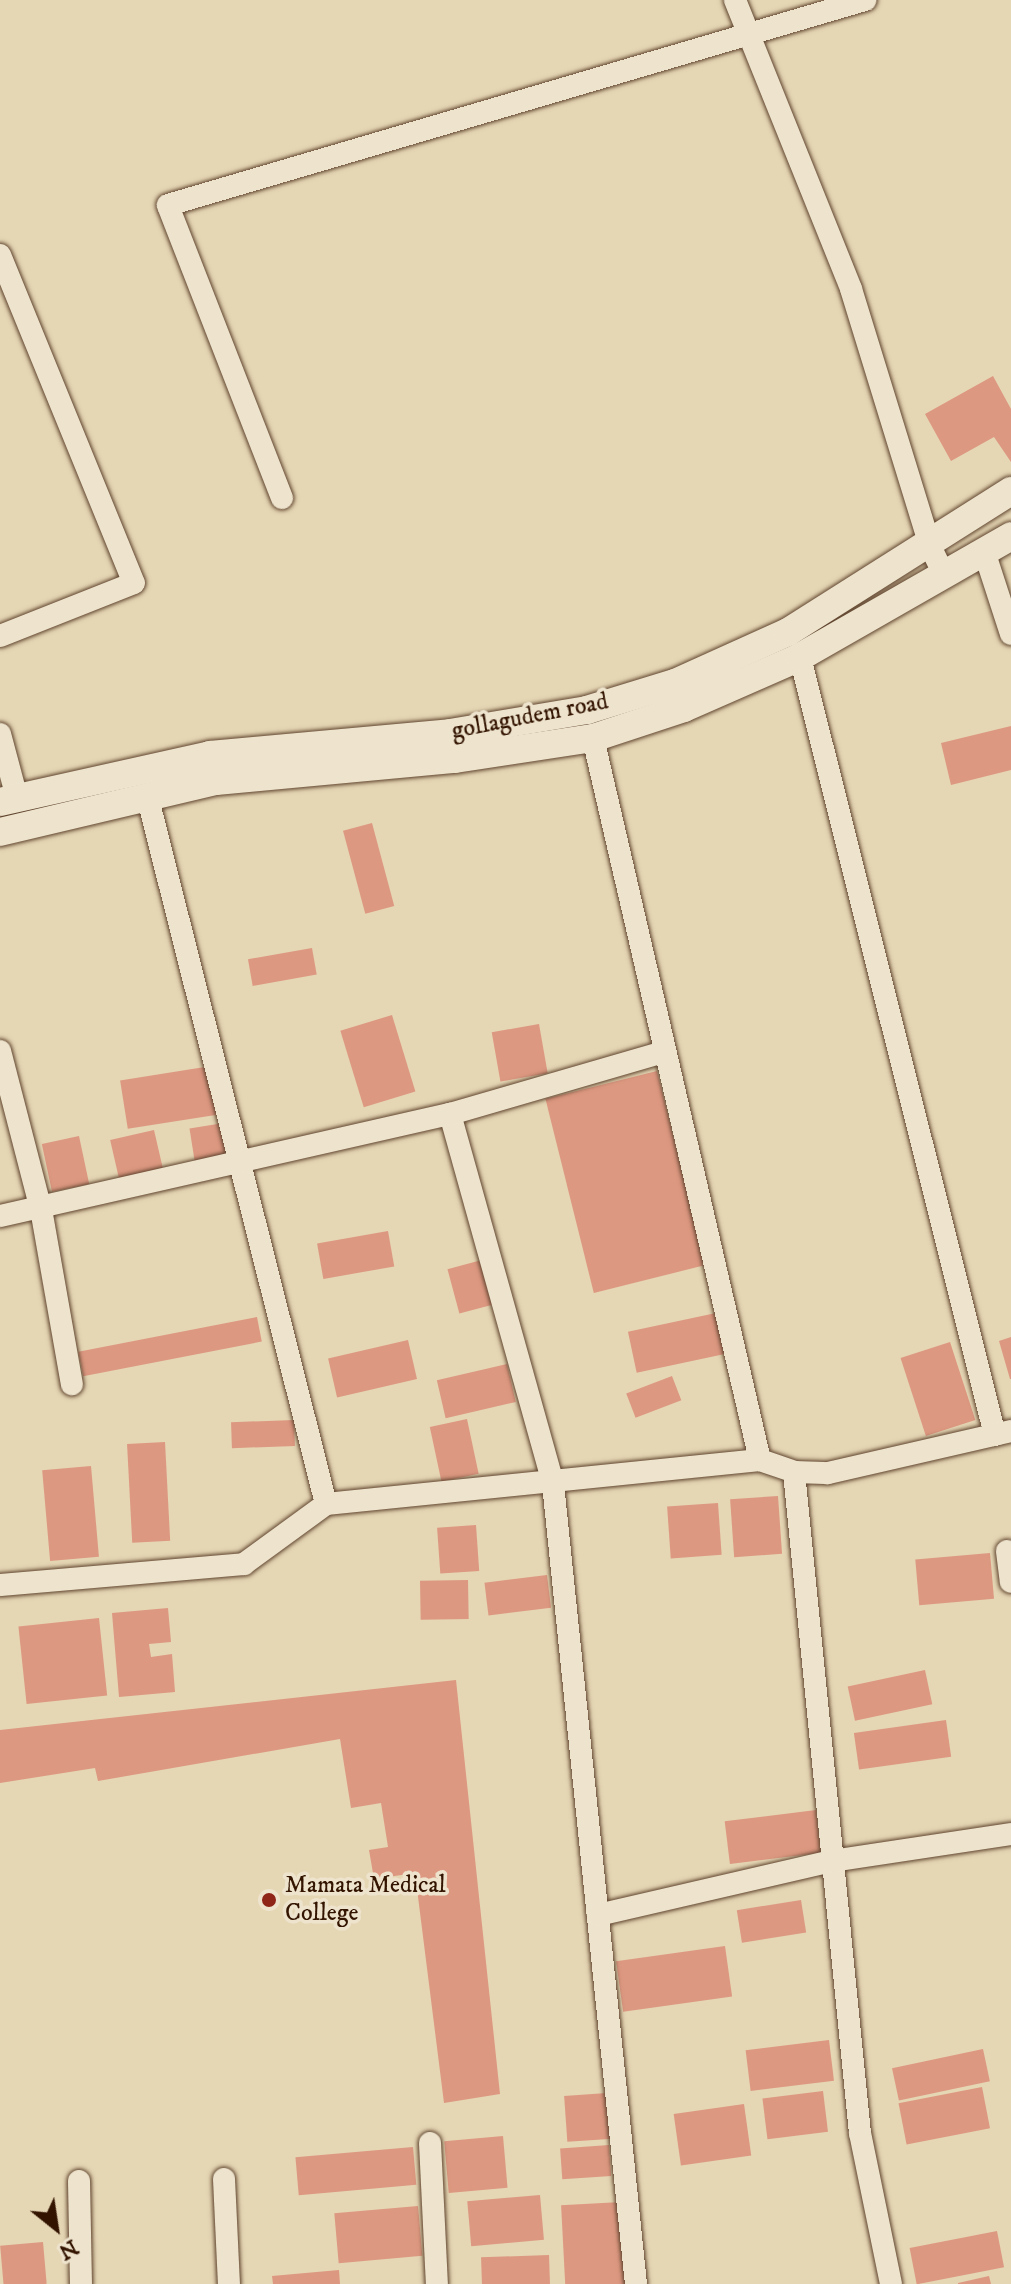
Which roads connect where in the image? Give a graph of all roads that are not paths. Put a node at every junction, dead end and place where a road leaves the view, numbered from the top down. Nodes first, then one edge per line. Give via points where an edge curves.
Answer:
1 (735, 0) edge
2 (865, 0) edge
3 (747, 37) junction
4 (0, 255) edge
5 (1011, 491) edge
6 (282, 498) dead end
7 (1011, 536) edge
8 (930, 546) junction
9 (985, 554) junction
10 (943, 573) junction
11 (1011, 634) edge
12 (0, 636) edge
13 (800, 657) junction
14 (0, 734) edge
15 (593, 738) junction
16 (147, 795) junction
17 (8, 800) edge
18 (0, 832) edge
19 (0, 1051) edge
20 (664, 1052) junction
21 (450, 1114) junction
22 (239, 1161) junction
23 (41, 1209) junction
24 (0, 1216) edge
25 (72, 1384) dead end
26 (1003, 1433) edge
27 (760, 1460) junction
28 (794, 1472) junction
29 (553, 1484) junction
30 (326, 1504) junction
31 (1007, 1551) dead end
32 (1011, 1582) edge
33 (0, 1585) edge
34 (1011, 1834) edge
35 (832, 1861) junction
36 (598, 1915) junction
37 (430, 2143) dead end
38 (224, 2179) dead end
39 (79, 2181) dead end
40 (81, 2284) edge
41 (229, 2284) edge
42 (437, 2284) edge
43 (636, 2284) edge
44 (891, 2284) edge

1 - 3 street
2 - 3 street
3 - 6 street via 168,205
3 - 8 street via 851,289
4 - 12 street via 134,583
5 - 8 street, gollagudem road
7 - 9 street, gollagudem road
8 - 10 street
8 - 17 street, gollagudem road via 788,632 675,683 587,710 450,733 210,755
9 - 10 street, gollagudem road
9 - 11 street
10 - 13 street, gollagudem road
13 - 15 street, gollagudem road via 684,708
13 - 26 street
14 - 17 street
15 - 16 street, gollagudem road via 455,759 216,781
15 - 20 street
16 - 18 street, gollagudem road
16 - 22 street
19 - 23 street
20 - 21 street
20 - 27 street
21 - 22 street
21 - 29 street
22 - 23 street
22 - 30 street
23 - 24 street
23 - 25 street
26 - 28 street via 828,1473
27 - 28 street
27 - 29 street
28 - 35 street
29 - 30 street
29 - 36 street
30 - 33 street via 244,1564
31 - 32 street
34 - 35 street
35 - 36 street
35 - 44 street via 860,2133
36 - 43 street
37 - 42 street
38 - 41 street
39 - 40 street

